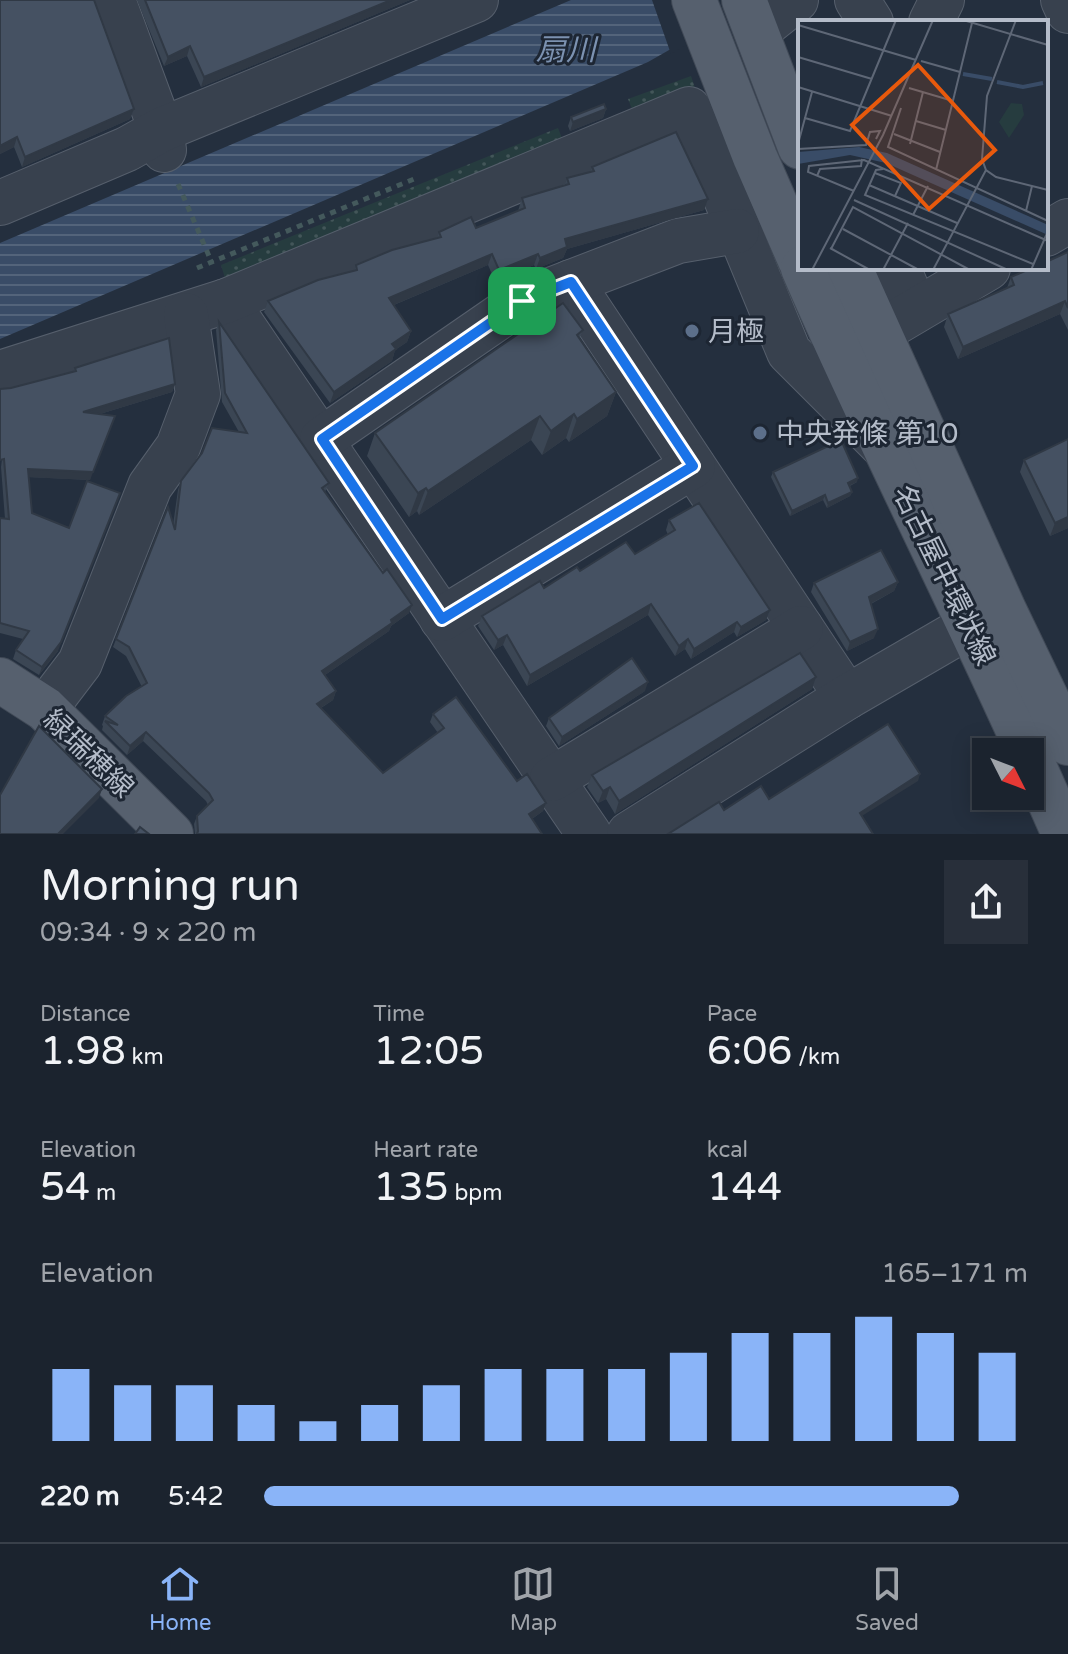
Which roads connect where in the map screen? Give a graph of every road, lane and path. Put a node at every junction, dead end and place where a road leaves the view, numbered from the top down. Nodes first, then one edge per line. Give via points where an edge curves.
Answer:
1 (113, 0) edge
2 (476, 0) edge
3 (694, 0) edge
4 (796, 0) edge
5 (857, 0) edge
6 (942, 0) edge
7 (1063, 0) edge
8 (1068, 11) edge
9 (751, 17) edge
10 (870, 20) edge
11 (932, 20) edge
12 (163, 140) junction
13 (798, 142) edge
14 (415, 178) dead end
15 (0, 203) edge
16 (1068, 221) edge
17 (737, 231) junction
18 (1048, 233) edge
19 (798, 255) edge
20 (804, 270) edge
21 (851, 270) edge
22 (899, 270) edge
23 (985, 270) edge
24 (203, 281) junction
25 (571, 282) junction
26 (916, 310) junction
27 (878, 333) junction
28 (0, 373) edge
29 (322, 439) junction
30 (882, 445) junction
31 (693, 466) junction
32 (442, 619) junction
33 (971, 625) junction
34 (801, 628) junction
35 (0, 680) edge
36 (847, 697) junction
37 (45, 709) junction
38 (1021, 738) edge
39 (1068, 743) edge
40 (552, 779) junction
41 (1044, 789) edge
42 (171, 834) edge
43 (589, 834) edge
44 (629, 834) edge
45 (1064, 834) edge

1 - 12 street
2 - 12 street
3 - 19 main road
4 - 9 street
5 - 10 street
6 - 11 street
7 - 8 street
9 - 13 main road
12 - 15 street via 127,149
12 - 24 path
14 - 24 path
16 - 18 street
17 - 24 street via 689,109
17 - 25 street via 678,241
17 - 30 street via 789,352
20 - 30 main road, 名古屋中環状線
21 - 27 main road, 名古屋中環状線
22 - 26 street
23 - 26 street
24 - 28 street
24 - 29 street
24 - 37 street via 198,394 178,447 150,486 80,663
25 - 29 street via 522,301
25 - 31 street
26 - 27 street
27 - 39 main road, 名古屋中環状線
29 - 32 street
30 - 33 main road, 名古屋中環状線
31 - 32 street
31 - 34 street
32 - 40 street
33 - 36 street
33 - 38 main road, 名古屋中環状線
34 - 36 street
34 - 40 street
35 - 37 main road, 緑瑞穂線
36 - 44 street
37 - 42 main road, 緑瑞穂線
40 - 43 street
41 - 45 main road, 名古屋中環状線

